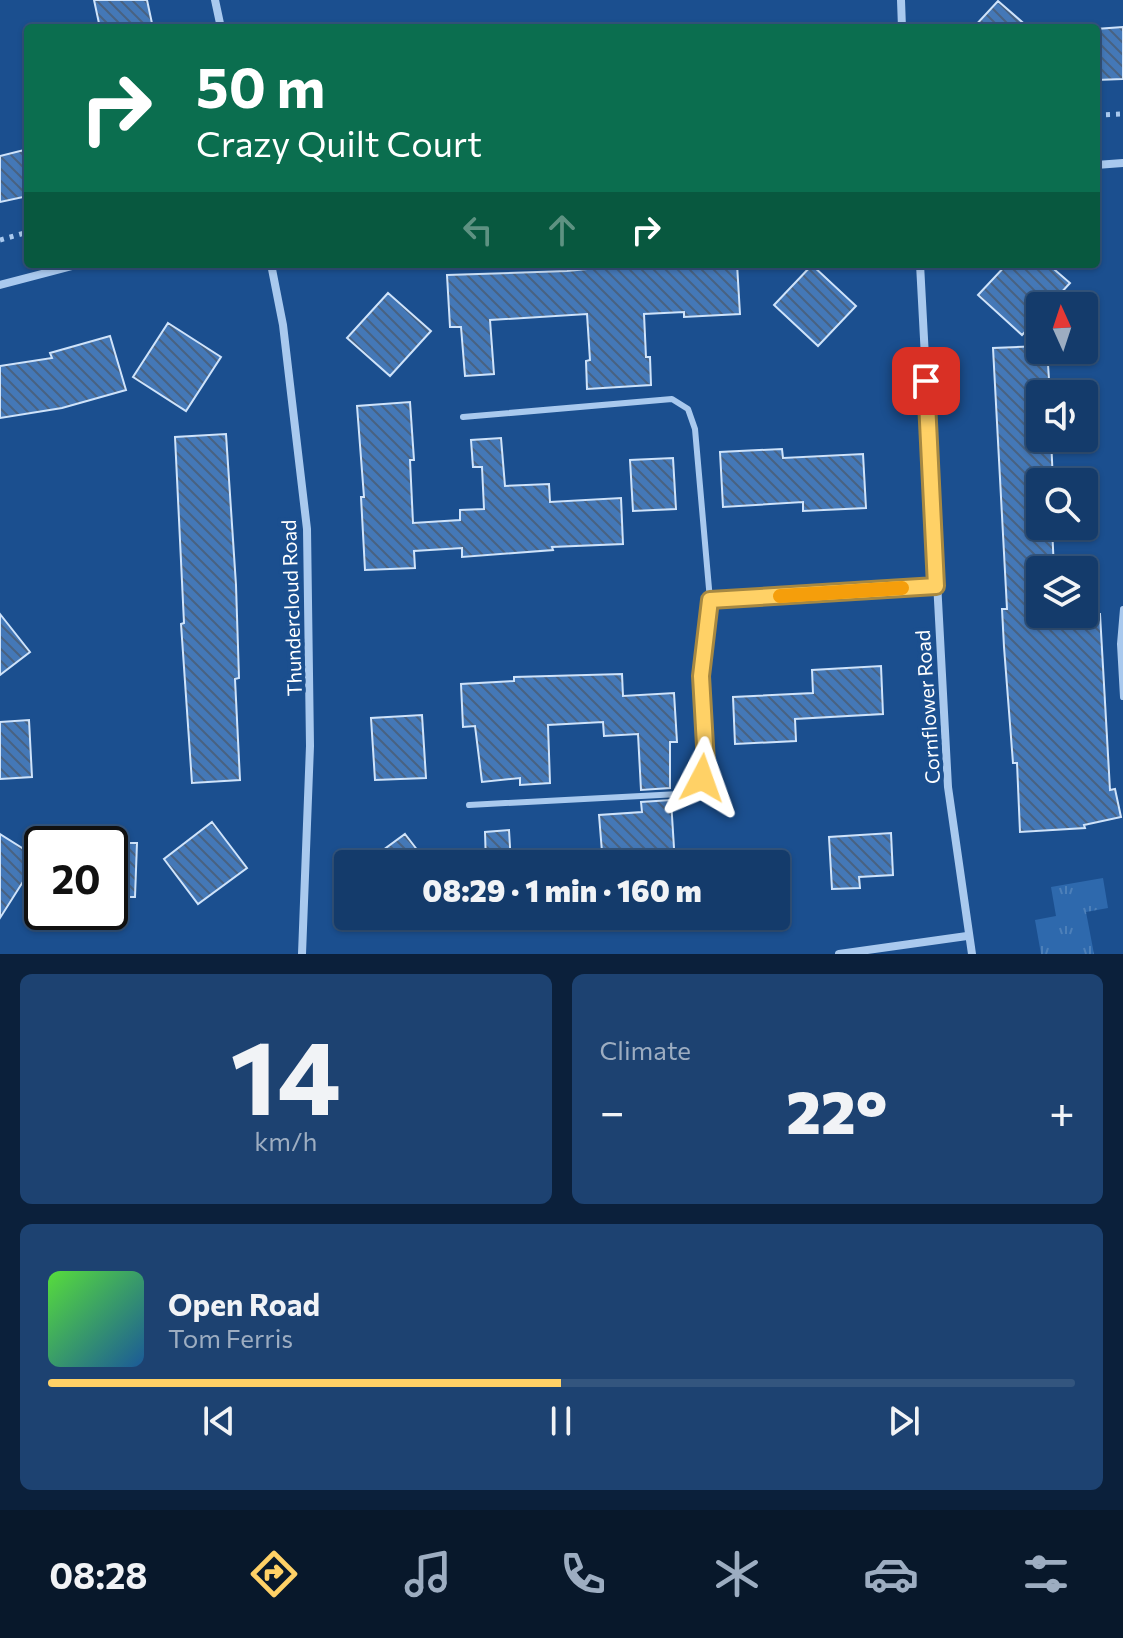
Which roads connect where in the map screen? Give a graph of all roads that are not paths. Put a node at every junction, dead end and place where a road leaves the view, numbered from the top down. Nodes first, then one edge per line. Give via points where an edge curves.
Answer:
1 (215, 0) edge
2 (901, 0) edge
3 (220, 24) edge
4 (902, 24) edge
5 (1123, 163) edge
6 (1100, 165) edge
7 (65, 268) edge
8 (272, 268) edge
9 (920, 268) edge
10 (0, 285) edge
11 (463, 417) dead end
12 (936, 586) junction
13 (710, 600) junction
14 (1123, 609) edge
15 (1123, 697) edge
16 (469, 805) dead end
17 (967, 936) junction
18 (302, 954) edge
19 (839, 954) edge
20 (972, 954) edge

1 - 3 street
2 - 4 street
5 - 6 street
7 - 10 street
8 - 18 street, Thundercloud Road via 307,529 310,746
9 - 12 street, Cornflower Road
11 - 13 lane via 672,399 688,409 695,429
12 - 13 street
12 - 17 street, Cornflower Road via 948,787
13 - 16 lane via 701,676 706,763 693,788 679,794
14 - 15 lane
17 - 19 street
17 - 20 street, Cornflower Road

